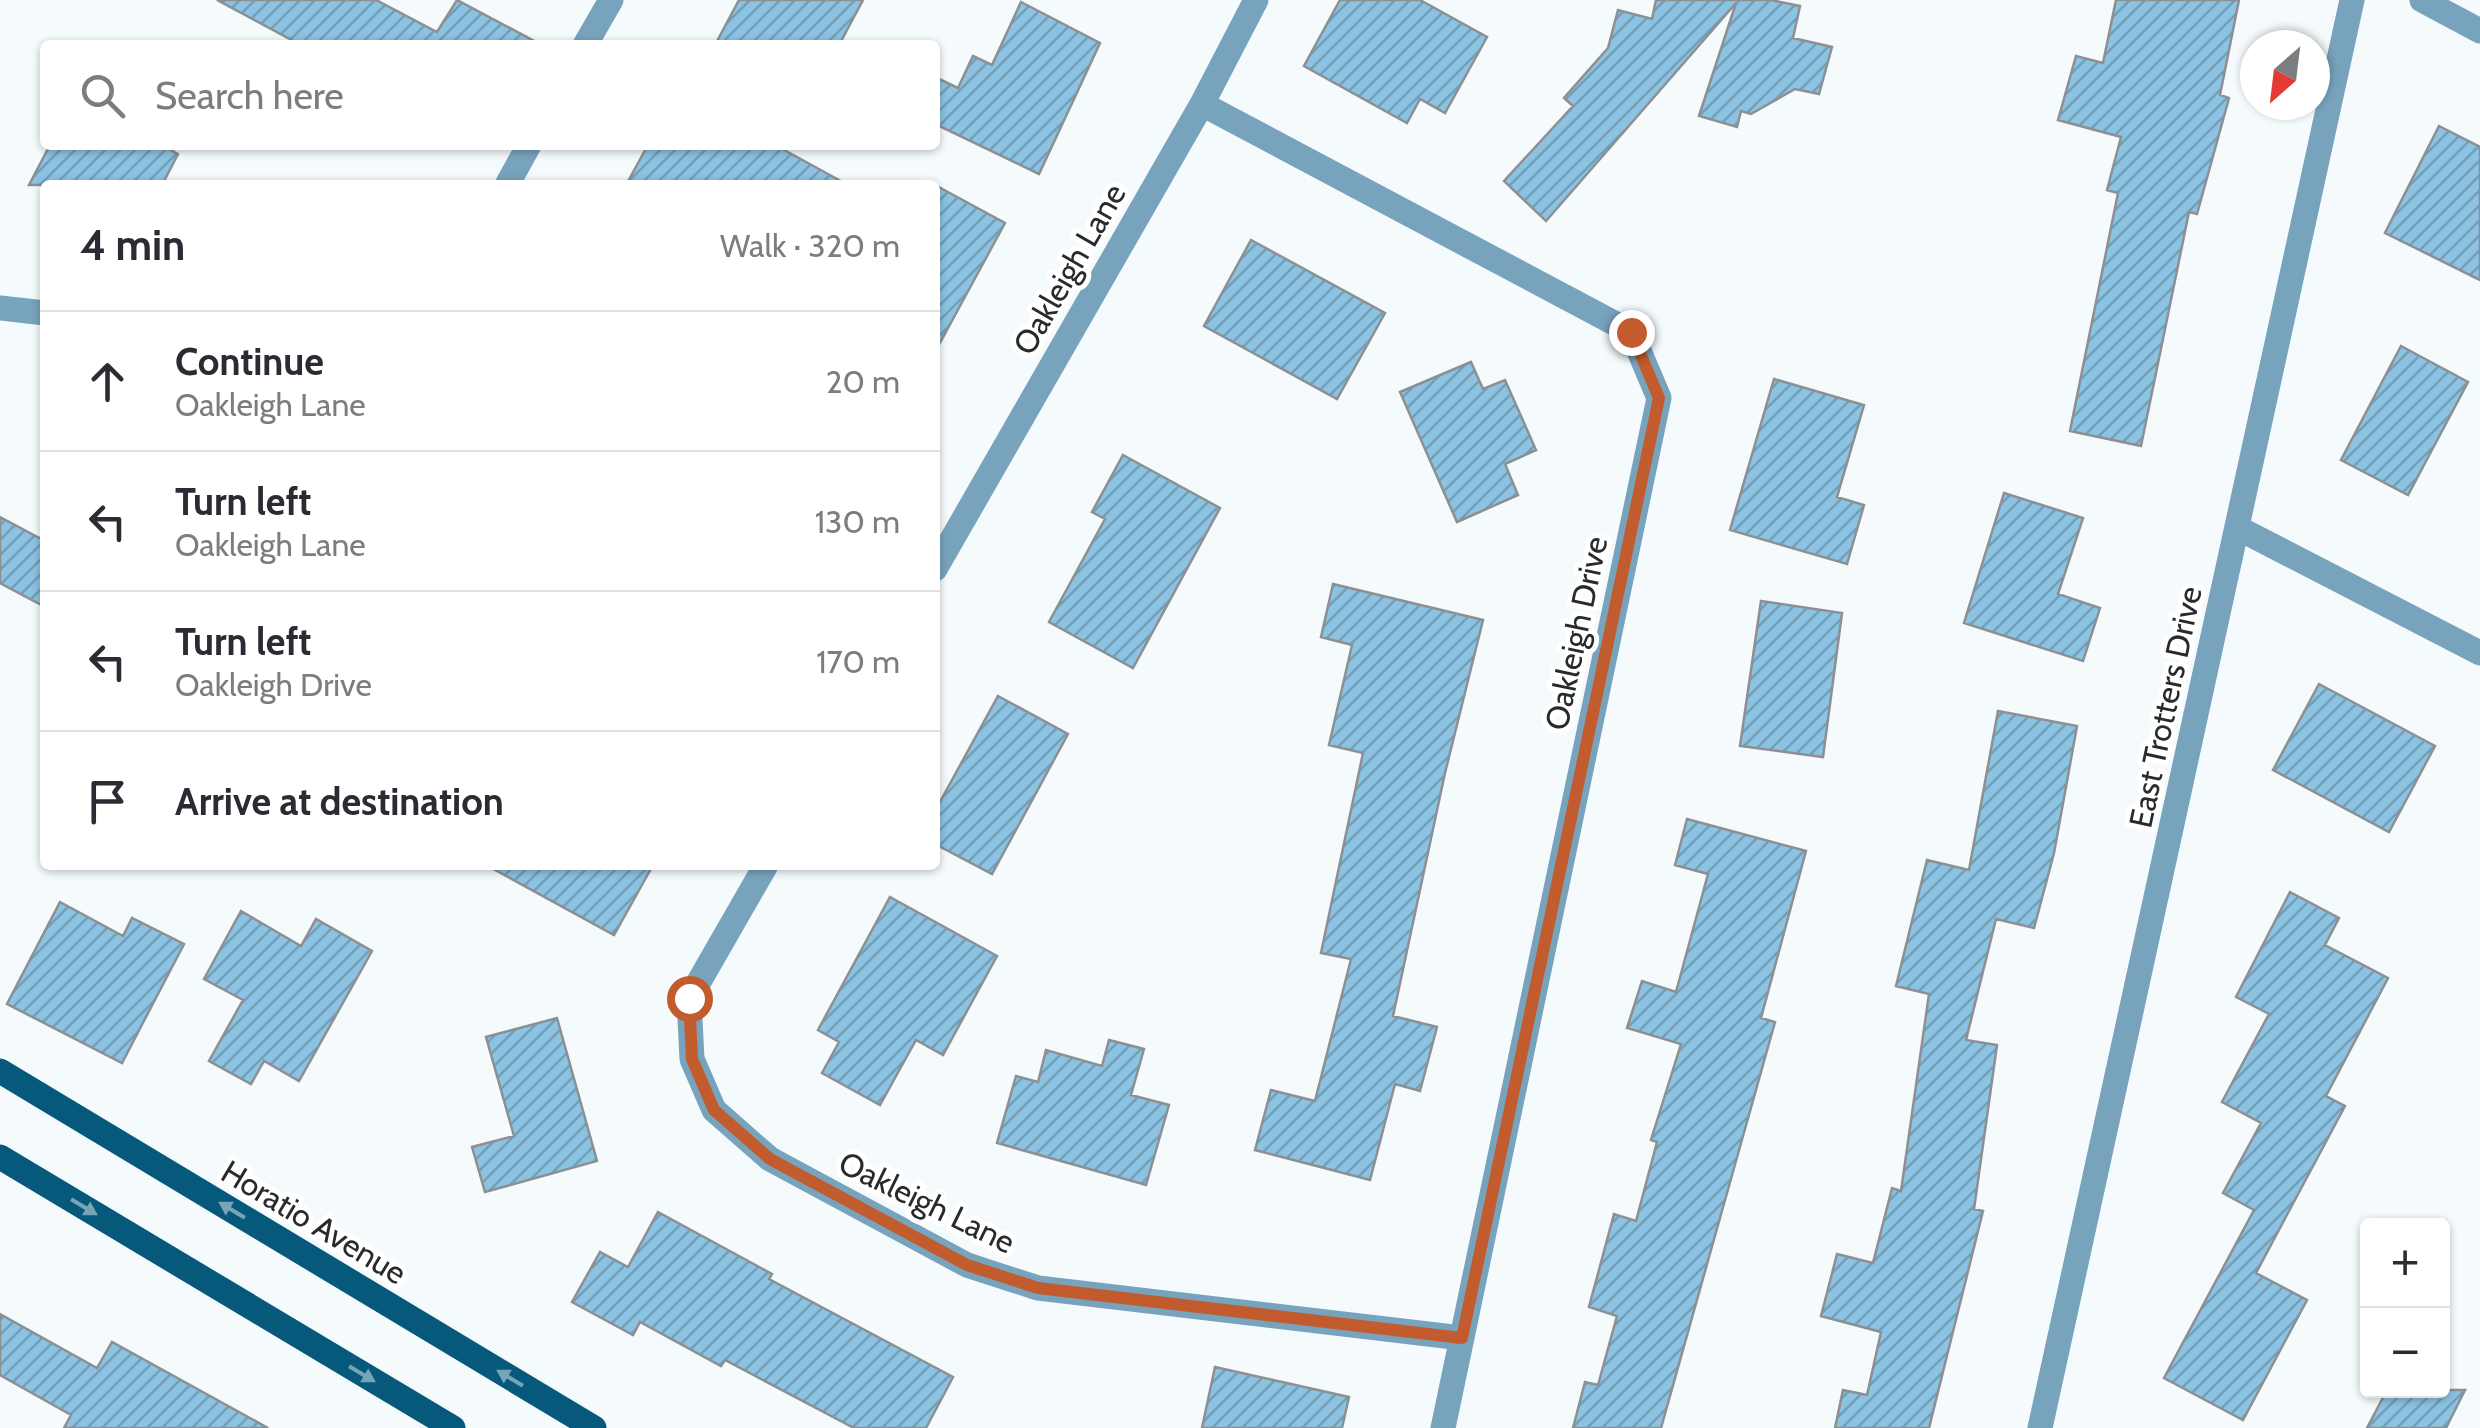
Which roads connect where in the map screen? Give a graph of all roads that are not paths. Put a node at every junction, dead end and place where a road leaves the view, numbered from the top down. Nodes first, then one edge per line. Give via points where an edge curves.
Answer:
1 (611, 0) edge
2 (1256, 0) edge
3 (2352, 0) edge
4 (2422, 0) edge
5 (2480, 31) edge
6 (588, 40) edge
7 (1202, 104) junction
8 (526, 150) edge
9 (509, 180) edge
10 (0, 308) edge
11 (40, 312) edge
12 (2238, 528) junction
13 (940, 560) edge
14 (2480, 652) edge
15 (763, 870) edge
16 (0, 1071) edge
17 (0, 1157) edge
18 (1462, 1338) junction
19 (453, 1428) edge
20 (594, 1428) edge
21 (1443, 1428) edge
22 (2040, 1428) edge

1 - 6 street
2 - 7 street, Oakleigh Lane
3 - 12 street, East Trotters Drive
4 - 5 street
7 - 13 street, Oakleigh Lane
7 - 18 street, Oakleigh Drive via 1631,332 1659,398
8 - 9 street
10 - 11 street
12 - 14 street
12 - 22 street, East Trotters Drive
15 - 18 street, Oakleigh Lane via 689,998 692,1059 714,1110 770,1159 967,1265 1038,1288
20 -> 16 main road, Horatio Avenue
17 -> 19 main road
18 - 21 street, Oakleigh Drive

